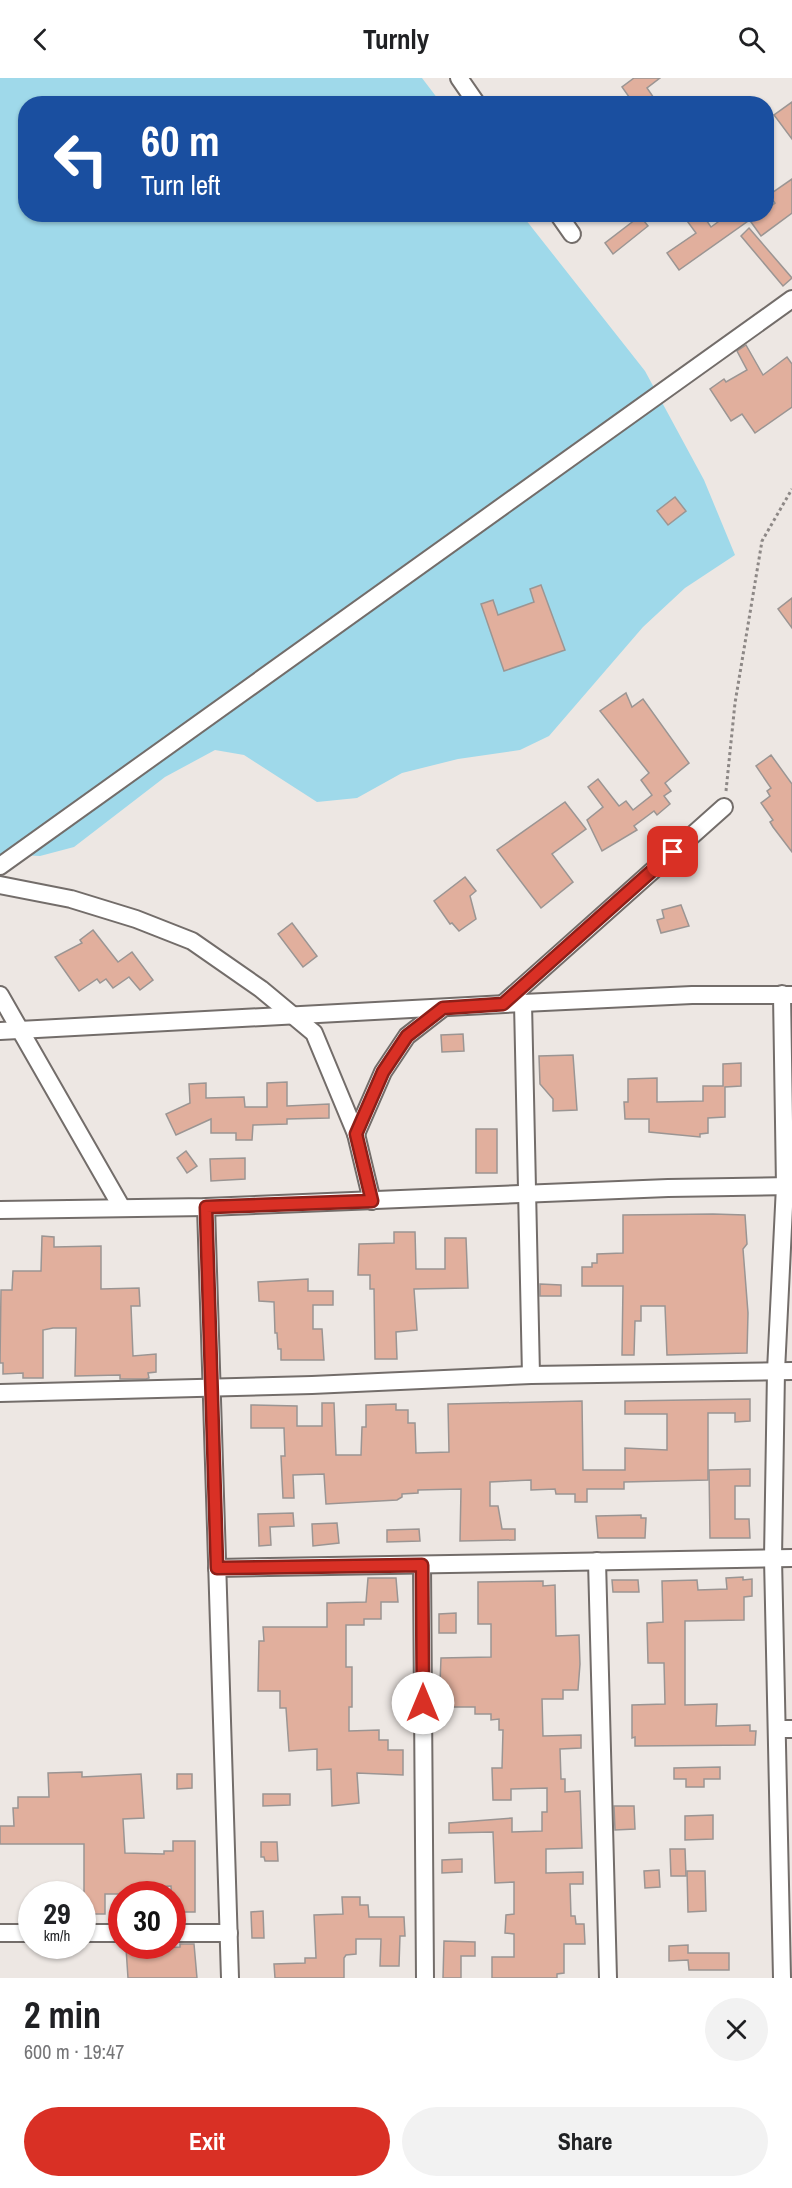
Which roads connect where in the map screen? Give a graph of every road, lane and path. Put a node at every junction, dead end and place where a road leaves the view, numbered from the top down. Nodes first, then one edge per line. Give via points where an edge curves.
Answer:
1 (459, 78) edge
2 (471, 96) edge
3 (564, 222) edge
4 (572, 234) dead end
5 (792, 299) edge
6 (792, 489) edge
7 (724, 807) joint
8 (0, 866) edge
9 (0, 885) edge
10 (787, 994) edge
11 (0, 995) edge
12 (523, 1003) junction
13 (503, 1004) junction
14 (443, 1008) junction
15 (294, 1016) junction
16 (0, 1031) edge
17 (22, 1031) junction
18 (356, 1134) junction
19 (790, 1183) edge
20 (527, 1194) junction
21 (372, 1201) junction
22 (206, 1207) junction
23 (122, 1208) junction
24 (0, 1210) edge
25 (784, 1371) edge
26 (531, 1374) junction
27 (212, 1386) junction
28 (0, 1392) edge
29 (773, 1558) junction
30 (792, 1558) edge
31 (597, 1561) junction
32 (422, 1565) junction
33 (217, 1568) junction
34 (784, 1729) edge
35 (786, 1908) edge
36 (0, 1933) edge
37 (18, 1933) edge
38 (186, 1933) edge
39 (229, 1933) junction
40 (230, 1978) edge
41 (424, 1978) edge
42 (608, 1978) edge
43 (782, 1978) edge

1 - 2 street
3 - 4 street
5 - 8 street
6 - 7 path via 762,541 735,703
7 - 13 street
9 - 15 street via 71,899 192,941
10 - 12 street
10 - 19 street
11 - 17 street
12 - 13 street
12 - 20 street
13 - 14 street
14 - 15 street
14 - 18 street via 407,1036 383,1072
15 - 17 street
15 - 18 street via 314,1033
16 - 17 street
17 - 23 street
18 - 21 street
19 - 20 street
19 - 25 street
20 - 21 street
20 - 26 street
21 - 22 street
22 - 23 street
22 - 27 street
23 - 24 street
25 - 26 street
25 - 29 street
26 - 27 street
27 - 28 street
27 - 33 street
29 - 30 street
29 - 31 street
29 - 34 street
31 - 32 street
31 - 42 street
32 - 33 street
32 - 41 street
33 - 39 street
34 - 35 street
35 - 43 street
36 - 37 street
38 - 39 street
39 - 40 street

